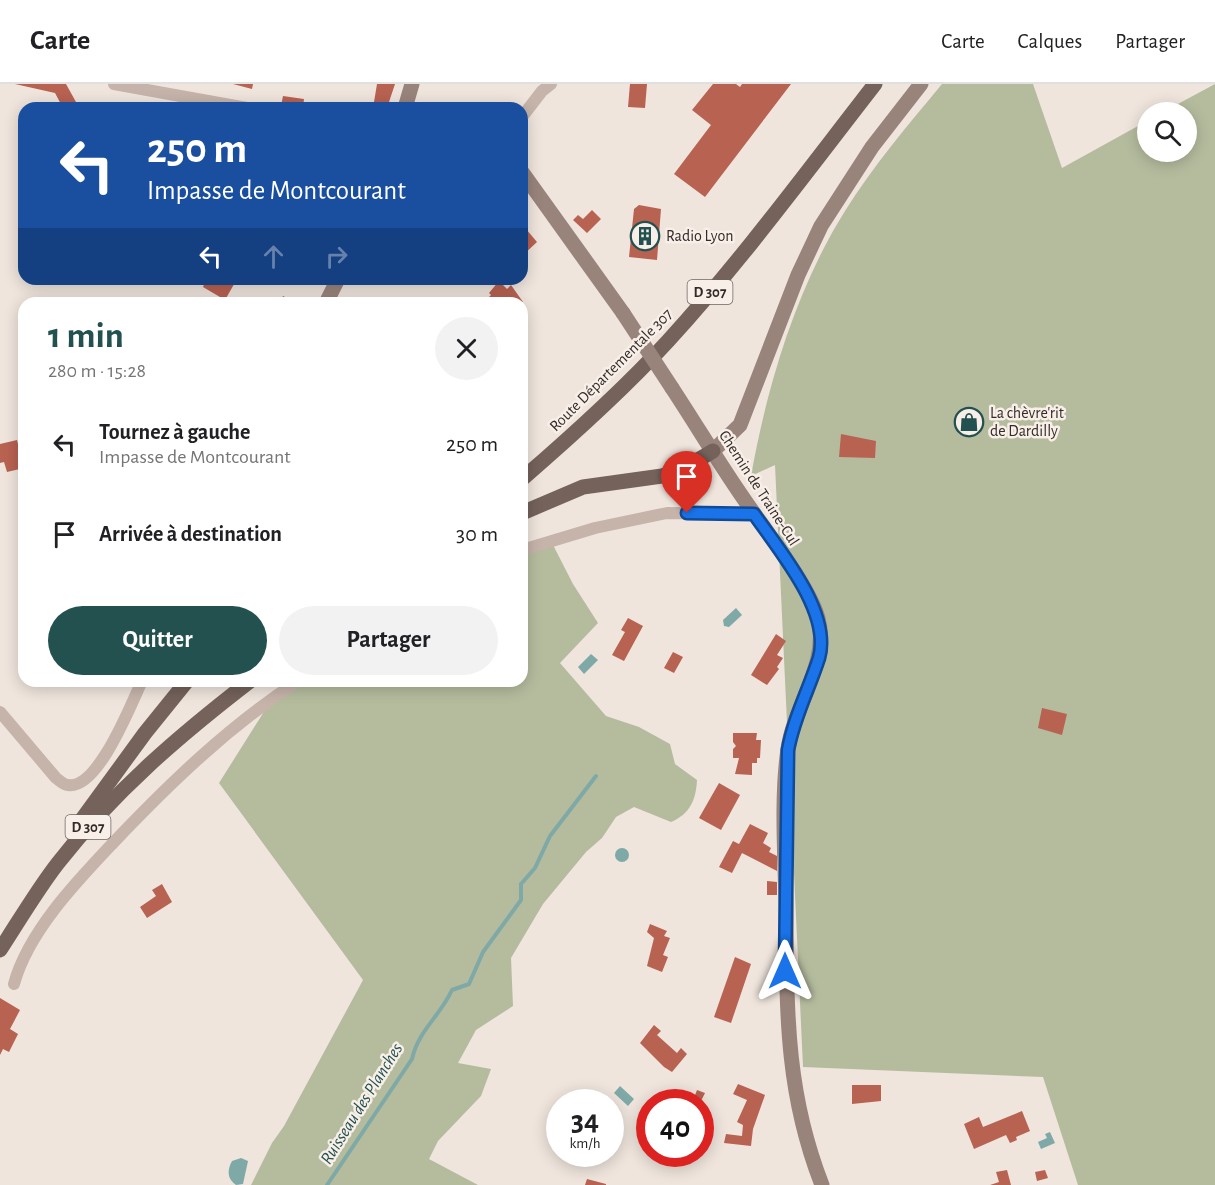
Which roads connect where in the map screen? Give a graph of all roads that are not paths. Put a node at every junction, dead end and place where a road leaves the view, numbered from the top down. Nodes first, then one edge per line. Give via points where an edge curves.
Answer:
1 (114, 84) edge
2 (412, 84) edge
3 (551, 84) edge
4 (875, 84) edge
5 (921, 84) edge
6 (214, 102) edge
7 (407, 102) edge
8 (528, 109) edge
9 (528, 180) edge
10 (713, 451) junction
11 (528, 473) edge
12 (528, 510) edge
13 (754, 514) junction
14 (528, 548) edge
15 (139, 687) edge
16 (183, 687) edge
17 (242, 687) edge
18 (250, 687) edge
19 (290, 687) edge
20 (0, 712) edge
21 (196, 723) junction
22 (0, 950) edge
23 (14, 984) dead end
24 (822, 1185) edge

1 - 6 street
2 - 7 street
3 - 8 street
4 - 11 main road, Route Départementale 307 / D 307 via 722,279 667,342 590,420
5 - 10 street via 872,147 822,226 740,425
9 - 10 street, Chemin de Traine-Cul, bridge
10 - 12 main road via 681,470 583,487
10 - 13 street, Chemin de Traine-Cul
13 - 14 street via 666,513
13 - 24 street, Chemin de Traine-Cul via 809,600 822,637 788,750 785,957 787,1038 797,1102
15 - 20 street via 99,766 79,784 68,785 56,778
16 - 22 main road via 47,866
17 - 21 main road, D 307
18 - 21 main road
19 - 23 street via 174,779 85,873 60,902 29,950
21 - 22 main road, D 307 via 125,786 94,820 57,864

